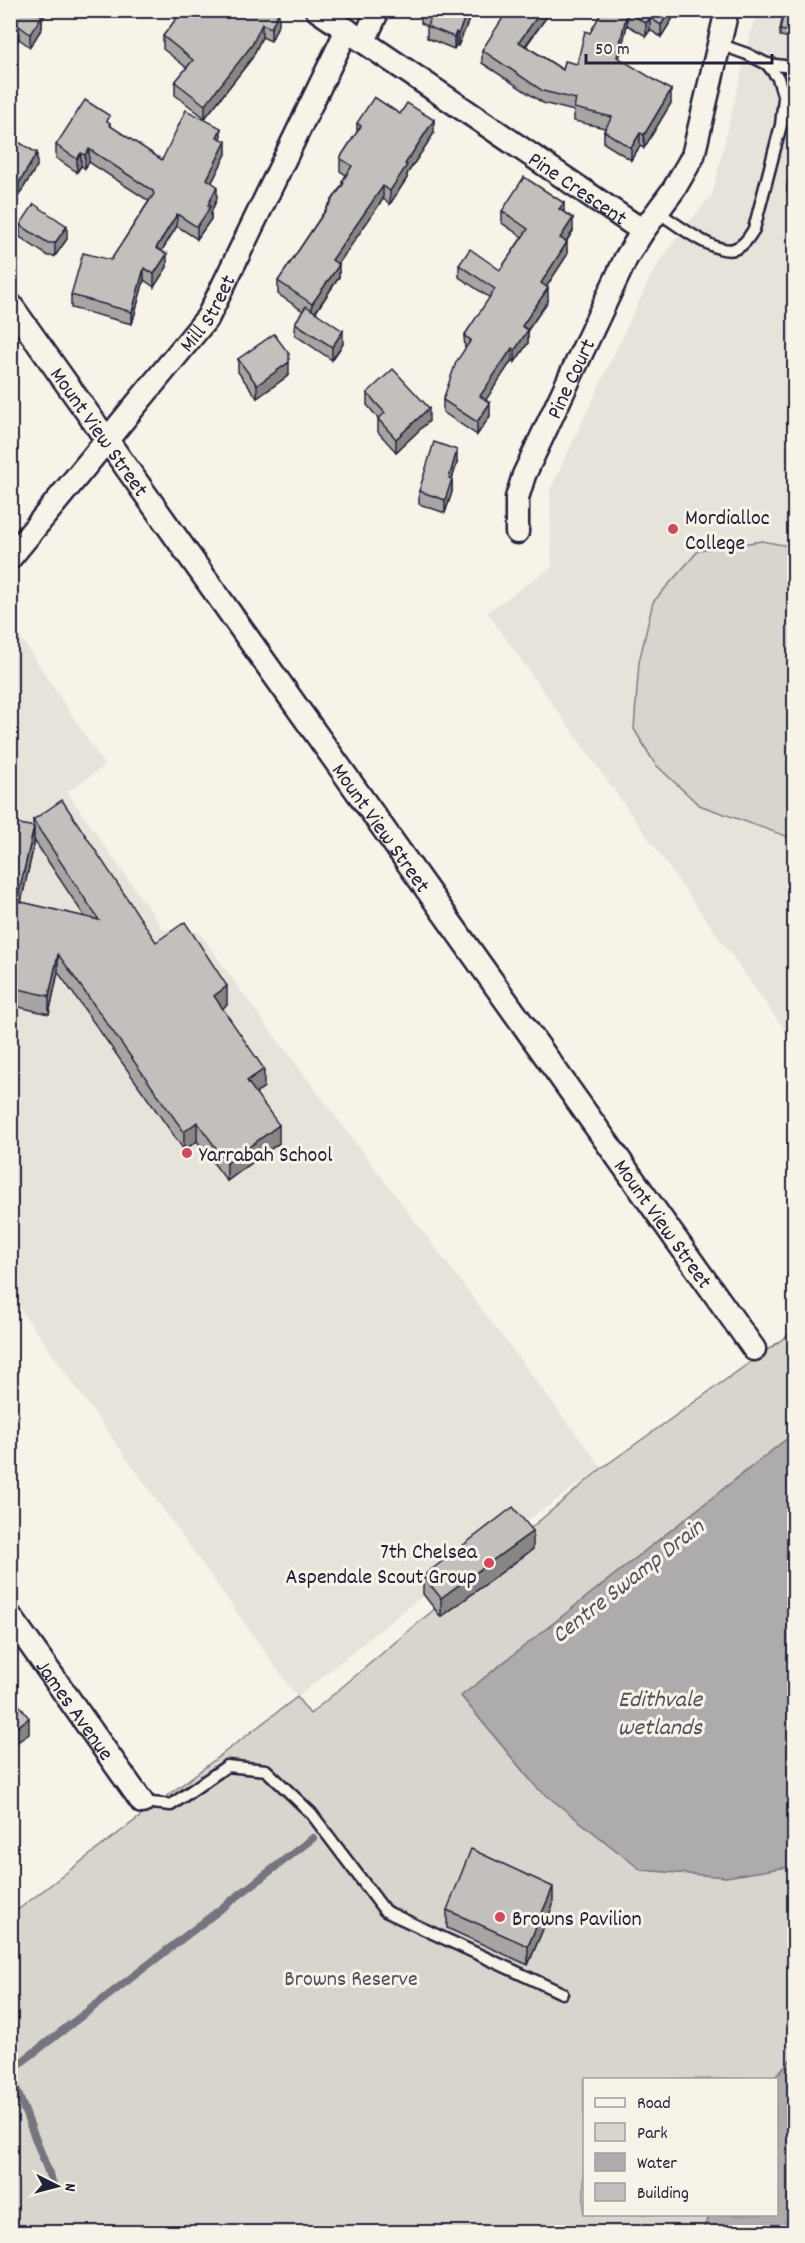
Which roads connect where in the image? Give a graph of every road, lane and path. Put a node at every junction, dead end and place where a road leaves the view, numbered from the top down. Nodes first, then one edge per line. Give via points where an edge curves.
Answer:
1 (317, 10) edge
2 (378, 10) edge
3 (727, 10) edge
4 (355, 36) junction
5 (719, 44) junction
6 (767, 64) junction
7 (792, 67) dead end
8 (658, 212) junction
9 (643, 231) junction
10 (10, 304) edge
11 (108, 441) junction
12 (517, 532) dead end
13 (10, 558) edge
14 (754, 1349) dead end
15 (10, 1616) edge
16 (142, 1802) joint
17 (561, 1993) dead end

1 - 4 street, Pine Crescent
2 - 4 street, Mill Street
3 - 5 street, Pine Crescent
4 - 9 street, Pine Crescent
4 - 11 street, Mill Street via 208,317
5 - 6 lane
5 - 8 street, Pine Crescent via 693,156
6 - 7 lane
6 - 8 lane via 778,78 784,98 781,125 754,229 746,241 735,249 723,250
8 - 9 street, Pine Crescent
9 - 12 street, Pine Court via 626,258 524,475 517,498
10 - 11 street, Mount View Street
11 - 13 street, Mill Street
11 - 14 street, Mount View Street
15 - 16 street, James Avenue
16 - 17 lane via 171,1805 228,1766 267,1770 310,1813 385,1911

